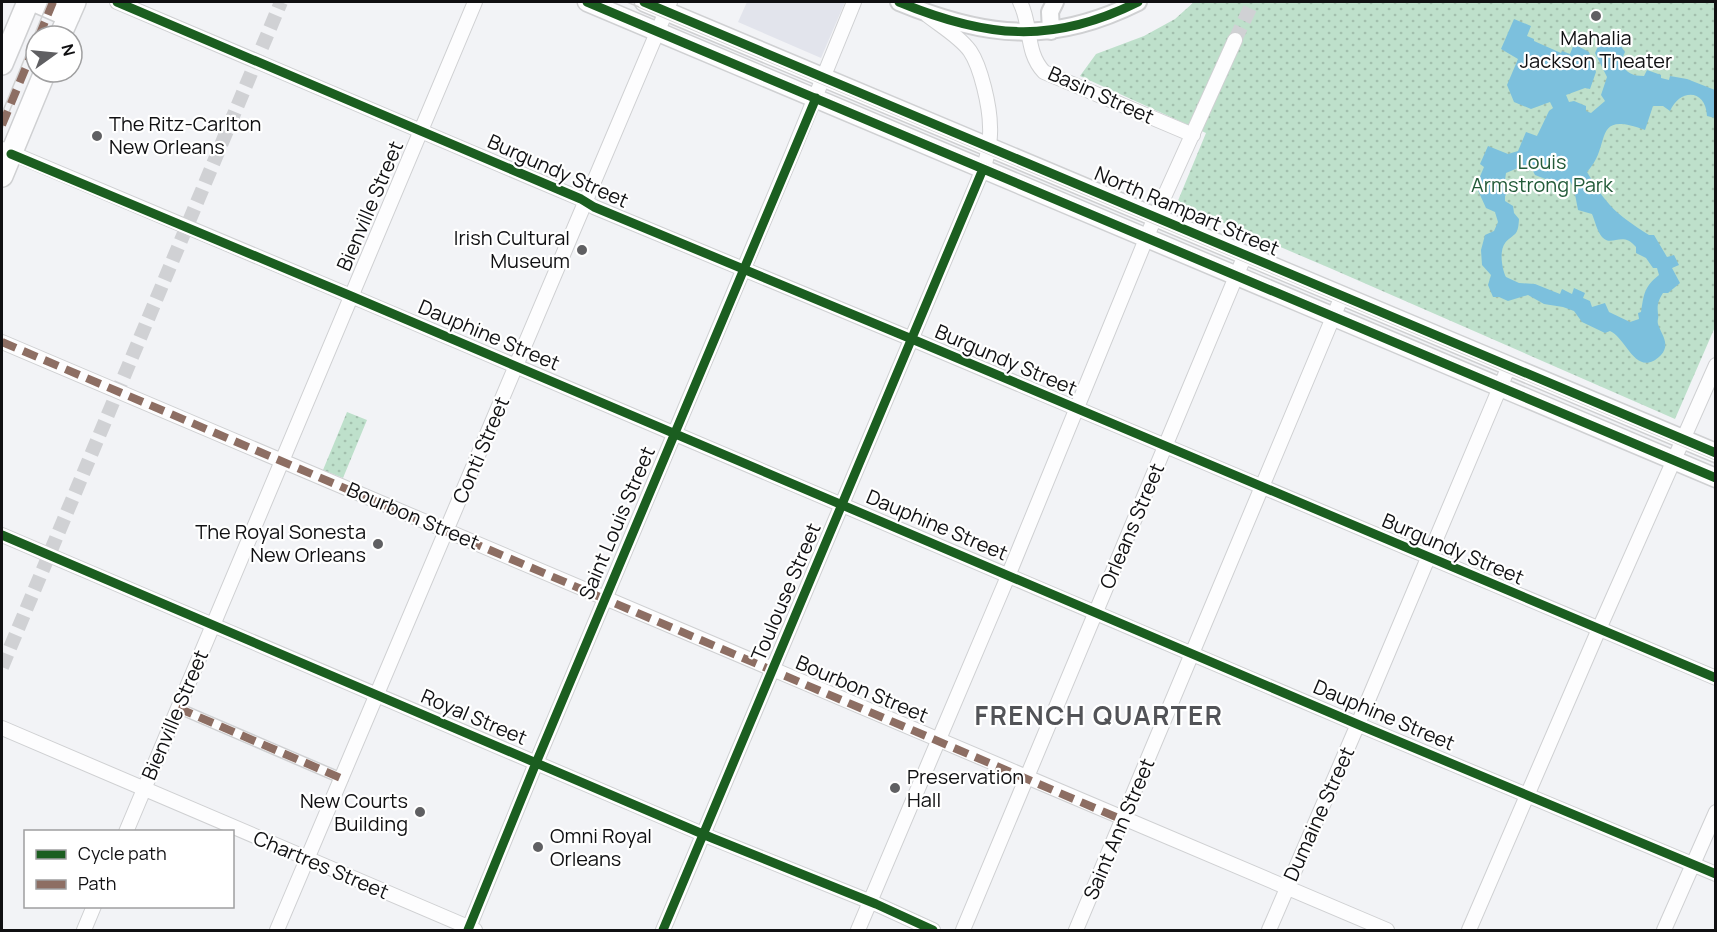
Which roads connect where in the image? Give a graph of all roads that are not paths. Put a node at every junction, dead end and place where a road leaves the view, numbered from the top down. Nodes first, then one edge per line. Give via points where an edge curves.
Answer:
1 (28, 2) edge
2 (37, 2) edge
3 (117, 2) edge
4 (475, 2) edge
5 (587, 2) edge
6 (644, 2) edge
7 (854, 2) edge
8 (899, 2) edge
9 (908, 2) edge
10 (1020, 2) edge
11 (1055, 2) edge
12 (1138, 2) edge
13 (668, 6) edge
14 (72, 9) edge
15 (923, 12) junction
16 (65, 24) edge
17 (657, 31) junction
18 (1051, 31) junction
19 (1028, 32) junction
20 (1235, 40) tunnel mouth
21 (2, 64) edge
22 (825, 76) junction
23 (39, 84) edge
24 (816, 98) junction
25 (421, 131) junction
26 (1193, 135) junction
27 (989, 148) junction
28 (6, 152) edge
29 (983, 169) junction
30 (2, 176) edge
31 (586, 201) junction
32 (1155, 217) junction
33 (1146, 238) junction
34 (1245, 255) junction
35 (743, 269) junction
36 (1236, 275) junction
37 (351, 296) junction
38 (1342, 296) junction
39 (1334, 316) junction
40 (912, 339) junction
41 (2, 342) edge
42 (1716, 365) edge
43 (516, 366) junction
44 (1509, 366) junction
45 (1500, 387) junction
46 (1075, 409) junction
47 (675, 433) junction
48 (1682, 439) junction
49 (1164, 447) junction
50 (1716, 453) edge
51 (282, 460) junction
52 (1673, 460) junction
53 (1716, 478) edge
54 (1262, 488) junction
55 (842, 504) junction
56 (447, 530) junction
57 (2, 535) edge
58 (1428, 558) junction
59 (1008, 575) junction
60 (605, 599) junction
61 (1096, 612) junction
62 (213, 625) junction
63 (1599, 628) junction
64 (1192, 653) junction
65 (772, 670) junction
66 (1716, 678) edge
67 (378, 696) junction
68 (178, 708) junction
69 (1358, 724) junction
70 (2, 728) edge
71 (938, 741) junction
72 (536, 763) junction
73 (343, 779) junction
74 (1026, 779) junction
75 (144, 789) junction
76 (1527, 795) junction
77 (1716, 812) edge
78 (1123, 820) junction
79 (126, 830) edge
80 (704, 834) junction
81 (308, 859) junction
82 (1693, 864) junction
83 (1716, 874) edge
84 (1286, 888) junction
85 (870, 901) junction
86 (93, 908) edge
87 (84, 930) edge
88 (278, 930) edge
89 (471, 930) edge
90 (663, 930) edge
91 (858, 930) edge
92 (933, 930) edge
93 (963, 930) edge
94 (1076, 930) edge
95 (1269, 930) edge
96 (1387, 930) edge
97 (1469, 930) edge
98 (1664, 930) edge

1 - 21 main road
2 - 14 main road
3 - 25 street, Burgundy Street
4 - 25 street, Bienville Street
5 - 17 main road, North Rampart Street
6 - 13 main road, North Rampart Street
7 - 22 street, Saint Louis Street
8 - 15 street
9 - 15 street
10 - 19 street, Basin Street
11 - 18 street via 1050,12
12 - 18 street via 1105,18
13 - 17 street, Conti Street
13 - 22 main road, North Rampart Street
14 - 16 main road
15 - 19 street via 985,29
15 - 27 street, Toulouse Street via 974,58 989,116
17 - 24 main road, North Rampart Street
17 - 31 street, Conti Street
18 - 19 street
19 - 26 street, Basin Street via 1036,63 1044,72
20 - 26 street
22 - 24 street, Saint Louis Street
22 - 27 main road, North Rampart Street
23 - 28 main road
24 - 29 main road, North Rampart Street
24 - 35 street, Saint Louis Street
25 - 31 street, Burgundy Street
25 - 37 street, Bienville Street
26 - 32 street
27 - 29 street, Toulouse Street
27 - 32 main road, North Rampart Street
28 - 30 main road
28 - 37 street, Dauphine Street
29 - 33 main road, North Rampart Street
29 - 40 street, Toulouse Street
31 - 35 street, Burgundy Street
31 - 43 street, Conti Street
32 - 33 street
32 - 34 main road, North Rampart Street
33 - 36 main road, North Rampart Street
33 - 46 street
34 - 36 street, Orleans Street
34 - 38 main road, North Rampart Street
35 - 40 street, Burgundy Street
35 - 47 street, Saint Louis Street
36 - 39 main road, North Rampart Street
36 - 49 street, Orleans Street
37 - 43 street, Dauphine Street
37 - 51 street, Bienville Street
38 - 39 street, Saint Ann Street
38 - 44 main road, North Rampart Street
39 - 45 main road, North Rampart Street
39 - 54 street, Saint Ann Street
40 - 46 street, Burgundy Street
40 - 55 street, Toulouse Street
41 - 51 street, Bourbon Street
42 - 48 street
43 - 47 street, Dauphine Street
43 - 56 street, Conti Street
44 - 45 street, Dumaine Street
44 - 48 main road, North Rampart Street
45 - 52 main road, North Rampart Street
45 - 58 street, Dumaine Street
46 - 49 street, Burgundy Street
46 - 59 street
47 - 55 street, Dauphine Street
47 - 60 street, Saint Louis Street
48 - 50 main road, North Rampart Street
48 - 52 street
49 - 54 street, Burgundy Street
49 - 61 street, Orleans Street
51 - 56 street, Bourbon Street
51 - 62 street, Bienville Street
52 - 53 main road, North Rampart Street
52 - 63 street
54 - 58 street, Burgundy Street
54 - 64 street, Saint Ann Street
55 - 59 street, Dauphine Street
55 - 65 street, Toulouse Street
56 - 60 street, Bourbon Street
56 - 67 street, Conti Street
57 - 62 street, Royal Street
58 - 63 street, Burgundy Street
58 - 69 street, Dumaine Street
59 - 61 street, Dauphine Street
59 - 71 street
60 - 65 street, Bourbon Street
60 - 72 street, Saint Louis Street
61 - 64 street, Dauphine Street
61 - 74 street, Orleans Street
62 - 67 street, Royal Street
62 - 68 street, Bienville Street
63 - 66 street, Burgundy Street
63 - 76 street
64 - 69 street, Dauphine Street
64 - 78 street, Saint Ann Street
65 - 71 street, Bourbon Street
65 - 80 street, Toulouse Street
67 - 72 street, Royal Street
67 - 73 street, Conti Street
68 - 73 street
68 - 75 street, Bienville Street
69 - 76 street, Dauphine Street
69 - 84 street, Dumaine Street
70 - 75 street, Chartres Street
71 - 74 street, Bourbon Street
71 - 85 street
72 - 80 street, Royal Street
72 - 89 street, Saint Louis Street
73 - 81 street, Conti Street
74 - 78 street, Bourbon Street
74 - 93 street, Orleans Street
75 - 79 street, Bienville Street
75 - 81 street, Chartres Street
76 - 82 street, Dauphine Street
76 - 97 street
77 - 82 street
78 - 84 street, Bourbon Street
78 - 94 street, Saint Ann Street
80 - 85 street, Royal Street
80 - 90 street, Toulouse Street
81 - 88 street, Conti Street
81 - 89 street, Chartres Street
82 - 83 street, Dauphine Street
82 - 98 street
84 - 95 street, Dumaine Street
84 - 96 street, Bourbon Street
85 - 91 street
85 - 92 street, Royal Street
86 - 87 street

